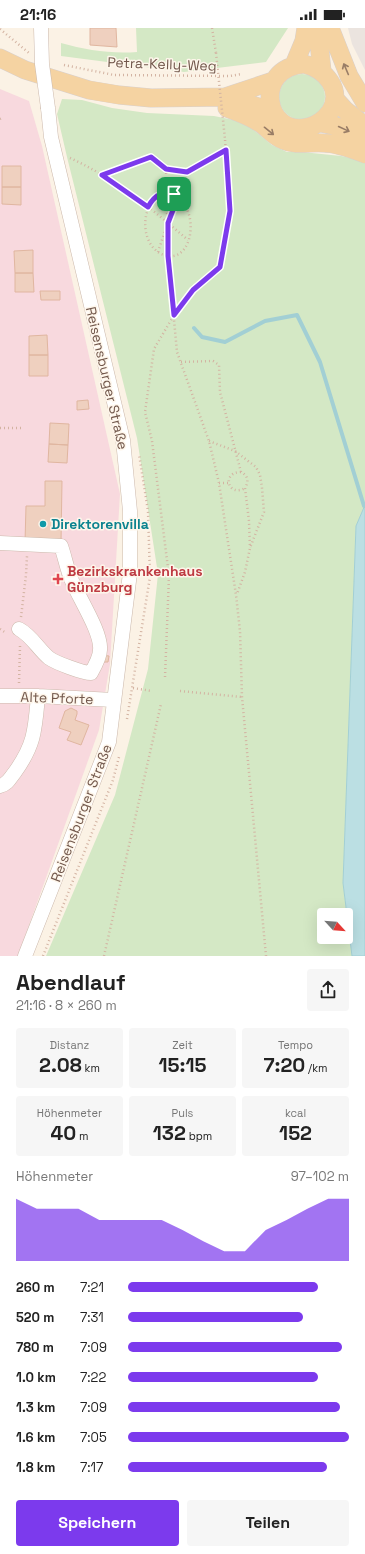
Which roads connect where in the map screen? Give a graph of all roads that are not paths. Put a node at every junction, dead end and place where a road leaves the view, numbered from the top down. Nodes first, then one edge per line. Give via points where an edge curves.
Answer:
1 (41, 28) edge
2 (306, 28) edge
3 (320, 28) edge
4 (330, 28) edge
5 (0, 58) edge
6 (294, 65) junction
7 (322, 72) junction
8 (273, 81) junction
9 (175, 97) junction
10 (225, 97) junction
11 (335, 99) junction
12 (365, 103) edge
13 (272, 111) junction
14 (321, 122) junction
15 (365, 126) edge
16 (365, 140) edge
17 (365, 154) edge
18 (0, 543) edge
19 (13, 632) road end
20 (0, 696) edge
21 (38, 696) junction
22 (113, 700) junction
23 (0, 786) edge
24 (25, 956) edge

1 - 22 street, Reisensburger Straße, bridge via 42,64 51,137 123,440 130,511 130,573 120,666
2 - 6 main road via 304,41
3 - 7 main road
12 -> 4 main road via 349,76
5 - 9 main road via 25,70 89,90 151,98
6 - 7 main road via 309,65
6 - 8 main road via 282,70
7 - 11 main road via 334,89
8 - 10 main road
8 - 13 main road via 269,101
9 - 10 main road
9 -> 17 main road via 240,113 259,122 283,140 338,145
10 - 13 main road
11 - 14 main road via 330,112
11 - 15 main road
13 - 14 main road via 290,127 303,128
14 -> 16 main road via 333,124
18 - 19 street via 61,546 71,581 92,620 100,650 91,673 84,673 49,658 26,633
20 - 21 street, Alte Pforte
21 - 22 street, Alte Pforte
21 - 23 street via 31,746 6,784
22 - 24 street, Reisensburger Straße via 109,742

